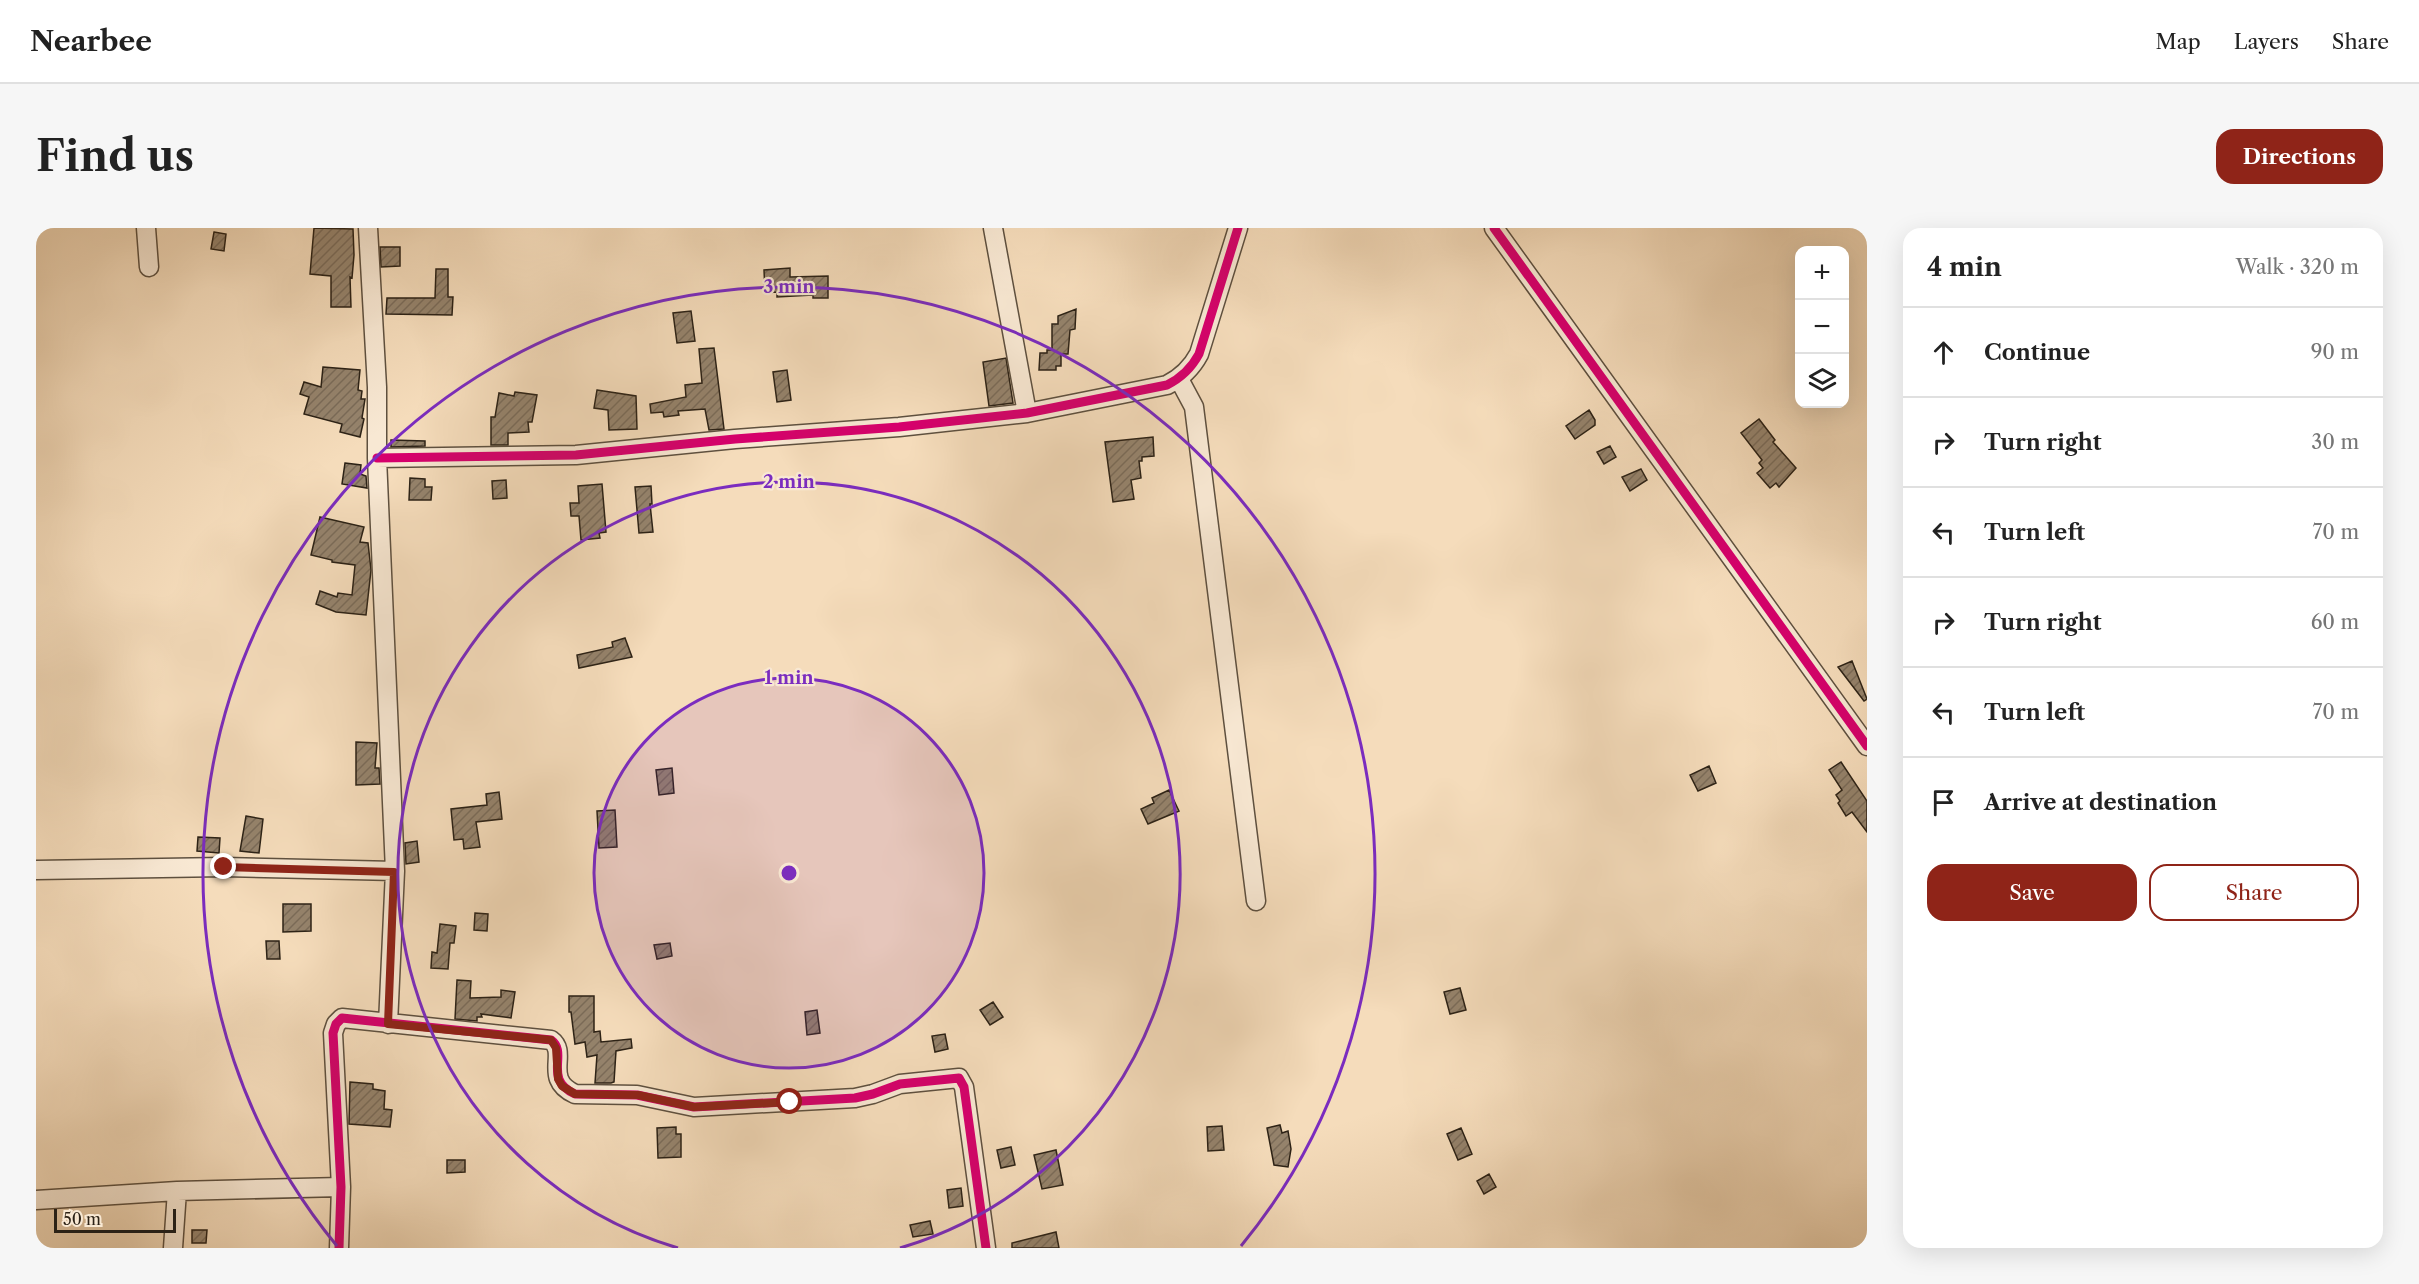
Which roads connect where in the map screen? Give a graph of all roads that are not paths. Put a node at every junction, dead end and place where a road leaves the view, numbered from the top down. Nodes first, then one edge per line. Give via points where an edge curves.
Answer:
1 (146, 228) edge
2 (368, 228) edge
3 (993, 228) edge
4 (1238, 228) edge
5 (1494, 228) edge
6 (148, 267) dead end
7 (1179, 379) junction
8 (1027, 412) junction
9 (377, 458) junction
10 (1867, 746) edge
11 (36, 870) edge
12 (394, 872) junction
13 (1256, 901) dead end
14 (388, 1024) junction
15 (340, 1187) junction
16 (177, 1191) junction
17 (36, 1200) edge
18 (173, 1248) edge
19 (339, 1248) edge
20 (986, 1248) edge

1 - 6 street
2 - 9 street
3 - 8 street
4 - 7 street via 1199,354
5 - 10 street
7 - 8 street via 1167,385
7 - 13 street via 1194,407
8 - 9 street via 576,455
9 - 12 street
11 - 12 street via 224,867
12 - 14 street
14 - 15 street via 342,1018 333,1033
14 - 20 street via 551,1040 556,1048 558,1079 568,1091 638,1095 694,1107 855,1098 900,1084 959,1078 964,1087
15 - 16 street
15 - 19 street
16 - 17 street
16 - 18 street

